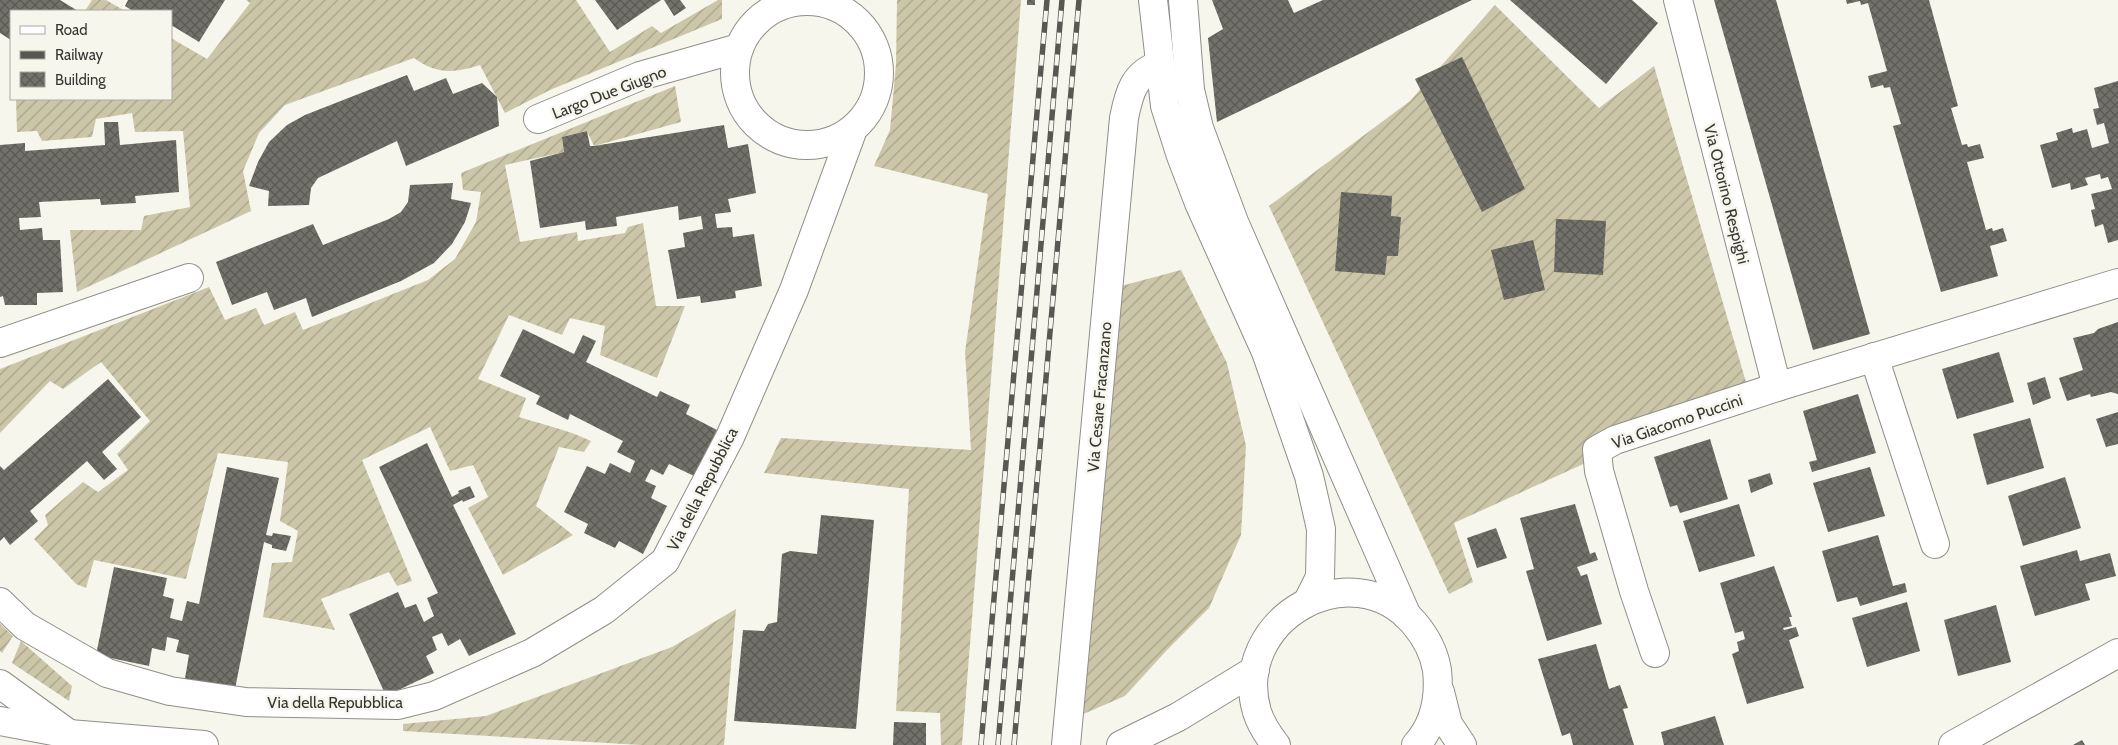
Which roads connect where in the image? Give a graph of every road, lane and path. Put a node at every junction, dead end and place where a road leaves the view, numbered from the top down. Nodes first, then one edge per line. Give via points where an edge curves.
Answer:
1 (868, 0) edge
2 (1153, 0) edge
3 (1183, 0) edge
4 (1678, 0) edge
5 (833, 2) edge
6 (863, 26) junction
7 (739, 48) junction
8 (1160, 65) junction
9 (538, 119) dead end
10 (853, 129) junction
11 (190, 278) dead end
12 (2118, 282) edge
13 (0, 343) edge
14 (1874, 357) junction
15 (1777, 387) junction
16 (1935, 544) dead end
17 (1308, 601) junction
18 (0, 602) edge
19 (1407, 616) junction
20 (1655, 653) dead end
21 (2115, 663) edge
22 (1255, 670) junction
23 (0, 684) edge
24 (1439, 687) junction
25 (0, 721) edge
26 (70, 734) junction
27 (1067, 735) edge
28 (204, 745) edge
29 (1121, 745) edge
30 (1276, 745) edge
31 (1416, 745) edge
32 (1462, 745) edge
33 (1953, 745) edge

1 - 6 street
2 - 8 street
3 - 19 street via 1190,90 1199,128 1234,222
4 - 15 street, Via Ottorino Respighi
5 - 6 street
5 - 7 street via 805,0 777,6 754,24
6 - 10 street via 874,46 879,68 877,91 868,112
7 - 9 street, Largo Due Giugno via 640,76
7 - 10 street via 734,71 738,95 748,116 765,132 786,142 810,146 833,141
8 - 17 street via 1166,106 1181,156 1266,352 1309,476 1322,529 1320,577
8 - 27 street, Via Cesare Fracanzano via 1146,69 1130,91 1124,118
10 - 18 street, Via della Repubblica via 794,290 734,429 665,561 604,610 532,653 434,696 398,705 246,702 170,691 106,674 25,626
11 - 13 street
12 - 14 street, Via Giacomo Puccini
14 - 15 street, Via Giacomo Puccini
14 - 16 street
15 - 20 street, Via Giacomo Puccini via 1615,440 1597,450 1599,470
17 - 19 street via 1333,594 1360,594 1385,601
17 - 22 street via 1273,629
19 - 24 street via 1425,636 1436,661
21 - 33 street
22 - 29 street via 1178,717
22 - 30 street via 1257,712
23 - 26 street
24 - 31 street via 1435,712
24 - 32 street via 1448,724
25 - 26 street
26 - 28 street

